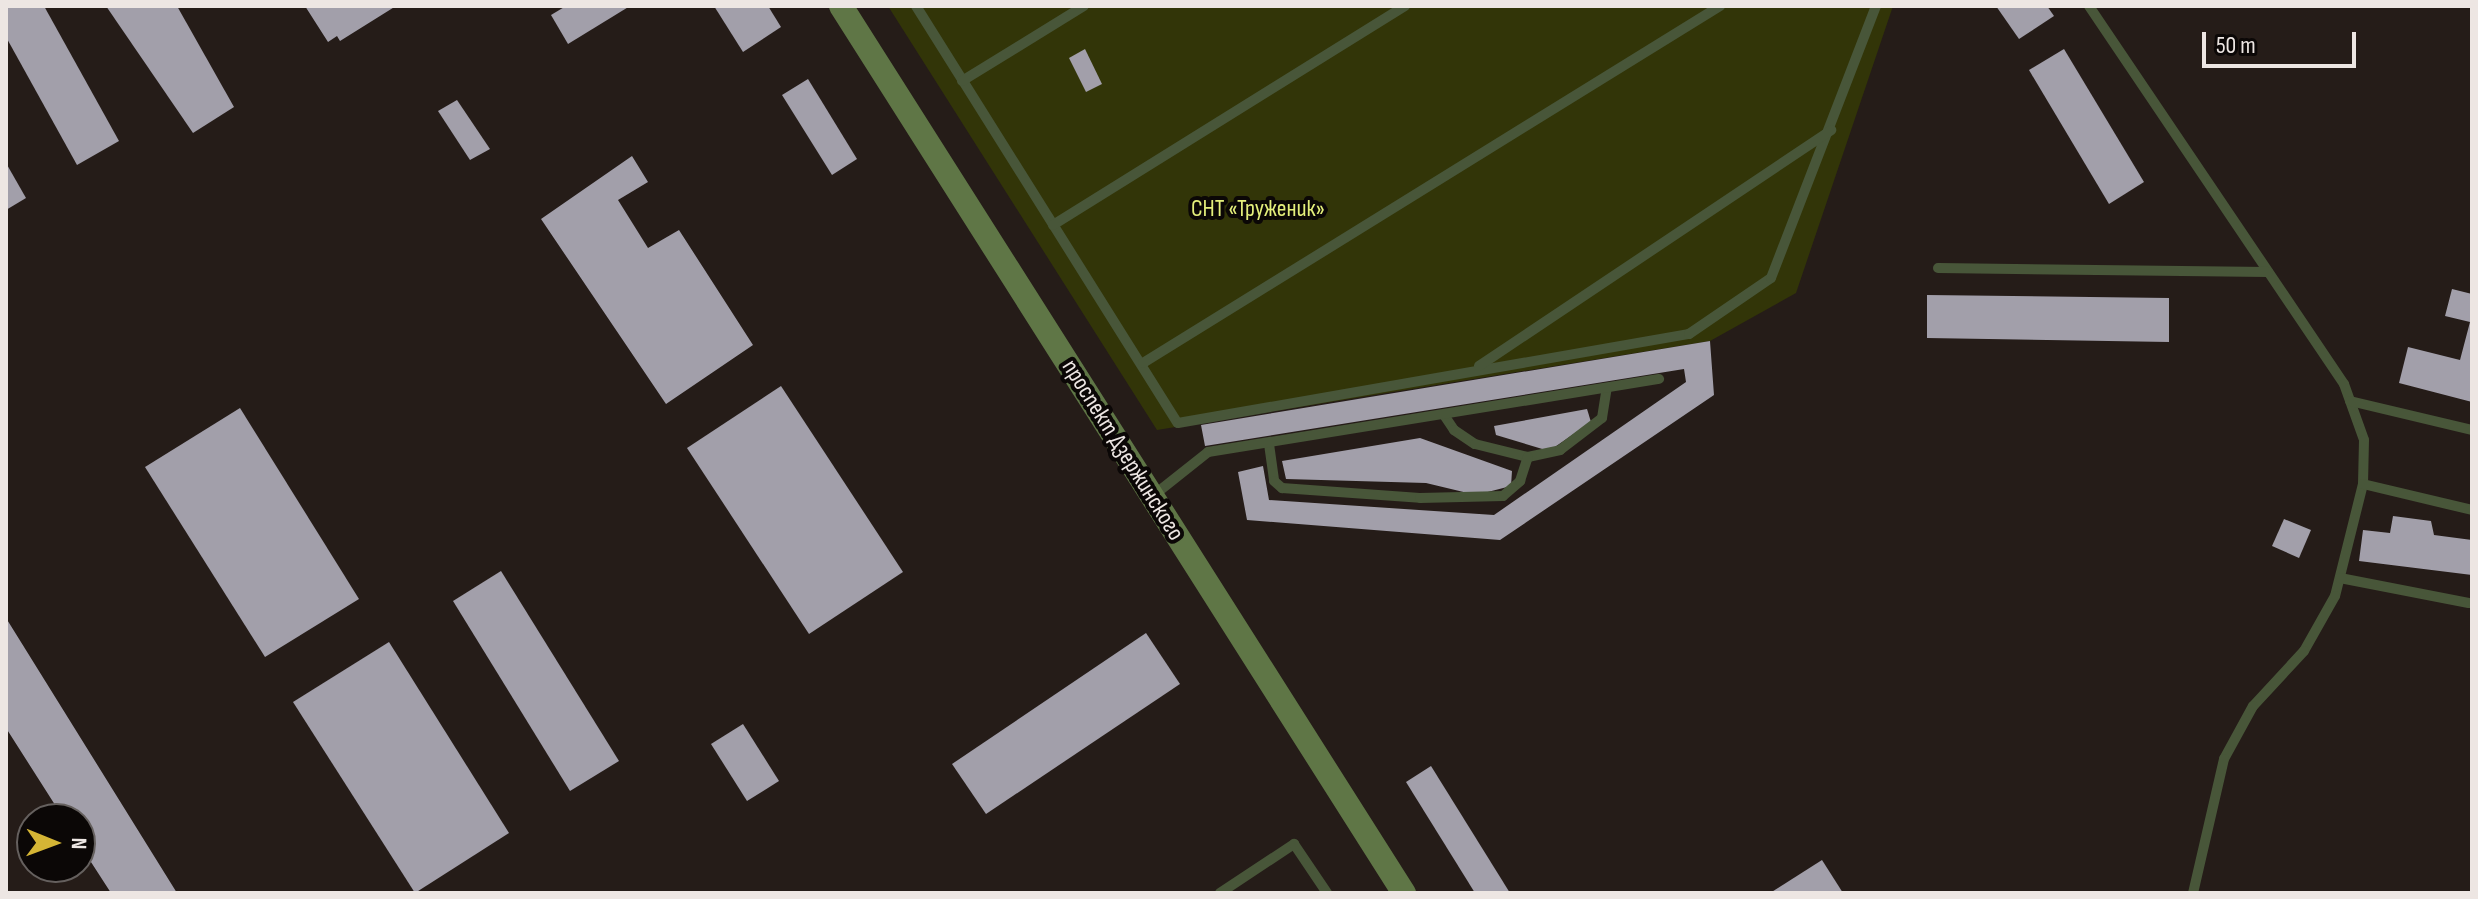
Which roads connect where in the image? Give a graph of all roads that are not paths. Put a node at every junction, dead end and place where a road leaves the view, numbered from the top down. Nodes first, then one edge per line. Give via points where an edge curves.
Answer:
1 (841, 6) edge
2 (916, 6) edge
3 (1084, 6) edge
4 (1405, 6) edge
5 (1720, 6) edge
6 (1876, 6) edge
7 (2089, 6) edge
8 (962, 81) junction
9 (1832, 129) junction
10 (1053, 225) junction
11 (1938, 268) dead end
12 (2268, 272) junction
13 (1143, 363) junction
14 (1474, 369) junction
15 (1659, 379) dead end
16 (1607, 388) junction
17 (2350, 401) junction
18 (1444, 415) junction
19 (2472, 430) edge
20 (1269, 444) junction
21 (1528, 457) junction
22 (2363, 484) junction
23 (1152, 496) junction
24 (2472, 510) edge
25 (2340, 578) junction
26 (2469, 603) dead end
27 (1220, 893) edge
28 (1327, 893) edge
29 (1404, 893) edge
30 (2193, 893) edge

1 - 23 main road, проспект Дзержинского
2 - 8 lane
3 - 8 lane
4 - 10 lane
5 - 13 lane
6 - 9 lane
7 - 12 lane
8 - 10 lane
9 - 14 lane
9 - 14 lane via 1771,278 1689,334
10 - 13 lane
11 - 12 lane
12 - 17 lane
13 - 14 lane via 1178,423
15 - 16 lane
16 - 18 lane
16 - 21 lane via 1602,418 1560,450
17 - 19 lane
17 - 22 lane via 2364,440
18 - 20 lane
18 - 21 lane via 1454,430 1475,444
20 - 21 lane via 1274,481 1282,488 1420,498 1503,496 1520,481
20 - 23 lane via 1208,452
22 - 24 lane
22 - 25 lane
23 - 29 main road, проспект Дзержинского
25 - 26 lane
25 - 30 lane via 2304,651 2253,706 2224,759
27 - 28 lane via 1294,844

